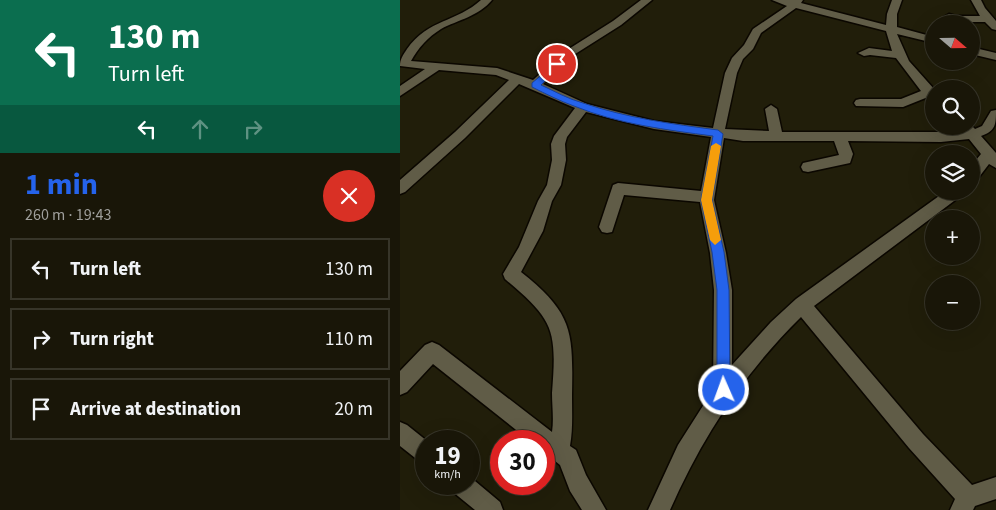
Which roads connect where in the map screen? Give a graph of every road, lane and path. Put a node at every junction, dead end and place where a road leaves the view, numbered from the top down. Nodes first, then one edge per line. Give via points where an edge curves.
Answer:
1 (488, 0) edge
2 (647, 0) edge
3 (777, 0) edge
4 (897, 0) edge
5 (976, 0) edge
6 (795, 2) edge
7 (986, 16) junction
8 (980, 19) edge
9 (996, 26) edge
10 (891, 29) junction
11 (925, 38) edge
12 (864, 53) dead end
13 (980, 53) edge
14 (900, 55) junction
15 (996, 57) edge
16 (402, 63) edge
17 (437, 66) junction
18 (517, 78) junction
19 (535, 85) junction
20 (925, 86) edge
21 (400, 92) edge
22 (925, 96) edge
23 (860, 104) dead end
24 (583, 106) junction
25 (771, 109) dead end
26 (996, 114) edge
27 (980, 129) edge
28 (718, 134) junction
29 (949, 135) edge
30 (974, 135) edge
31 (776, 136) junction
32 (840, 136) junction
33 (993, 158) edge
34 (808, 167) dead end
35 (980, 169) edge
36 (400, 188) edge
37 (707, 197) junction
38 (945, 200) edge
39 (607, 227) dead end
40 (802, 305) junction
41 (400, 385) edge
42 (724, 390) junction
43 (400, 432) edge
44 (415, 445) edge
45 (559, 451) junction
46 (996, 488) edge
47 (474, 495) edge
48 (964, 504) edge
49 (492, 510) edge
50 (595, 510) edge
51 (659, 510) edge

1 - 16 street via 477,9 432,30 418,41
2 - 19 street via 568,54
3 - 6 street
4 - 10 street
5 - 7 street
6 - 10 street
6 - 28 street via 756,31 750,47 738,58 731,73
7 - 8 street
7 - 9 street
10 - 11 street
10 - 14 street
12 - 14 street
13 - 15 street
14 - 20 street
16 - 17 street
17 - 18 street via 497,72
17 - 21 street
18 - 19 street
18 - 36 street
19 - 24 street
22 - 23 street via 904,103
24 - 28 street via 654,125
24 - 45 street via 561,136 554,185 535,231 511,274 550,310 562,335 563,427
25 - 31 street
26 - 27 street via 987,128
28 - 31 street
28 - 37 street
29 - 32 street
30 - 33 street
31 - 32 street
32 - 34 street via 845,159
33 - 35 street
37 - 39 street via 618,188
37 - 42 street via 723,290
38 - 40 street
40 - 42 street via 757,349
40 - 48 street via 916,441
41 - 45 street via 432,351
42 - 51 street via 696,433
43 - 44 street
45 - 50 street via 568,458 578,483
46 - 48 street
47 - 49 street

